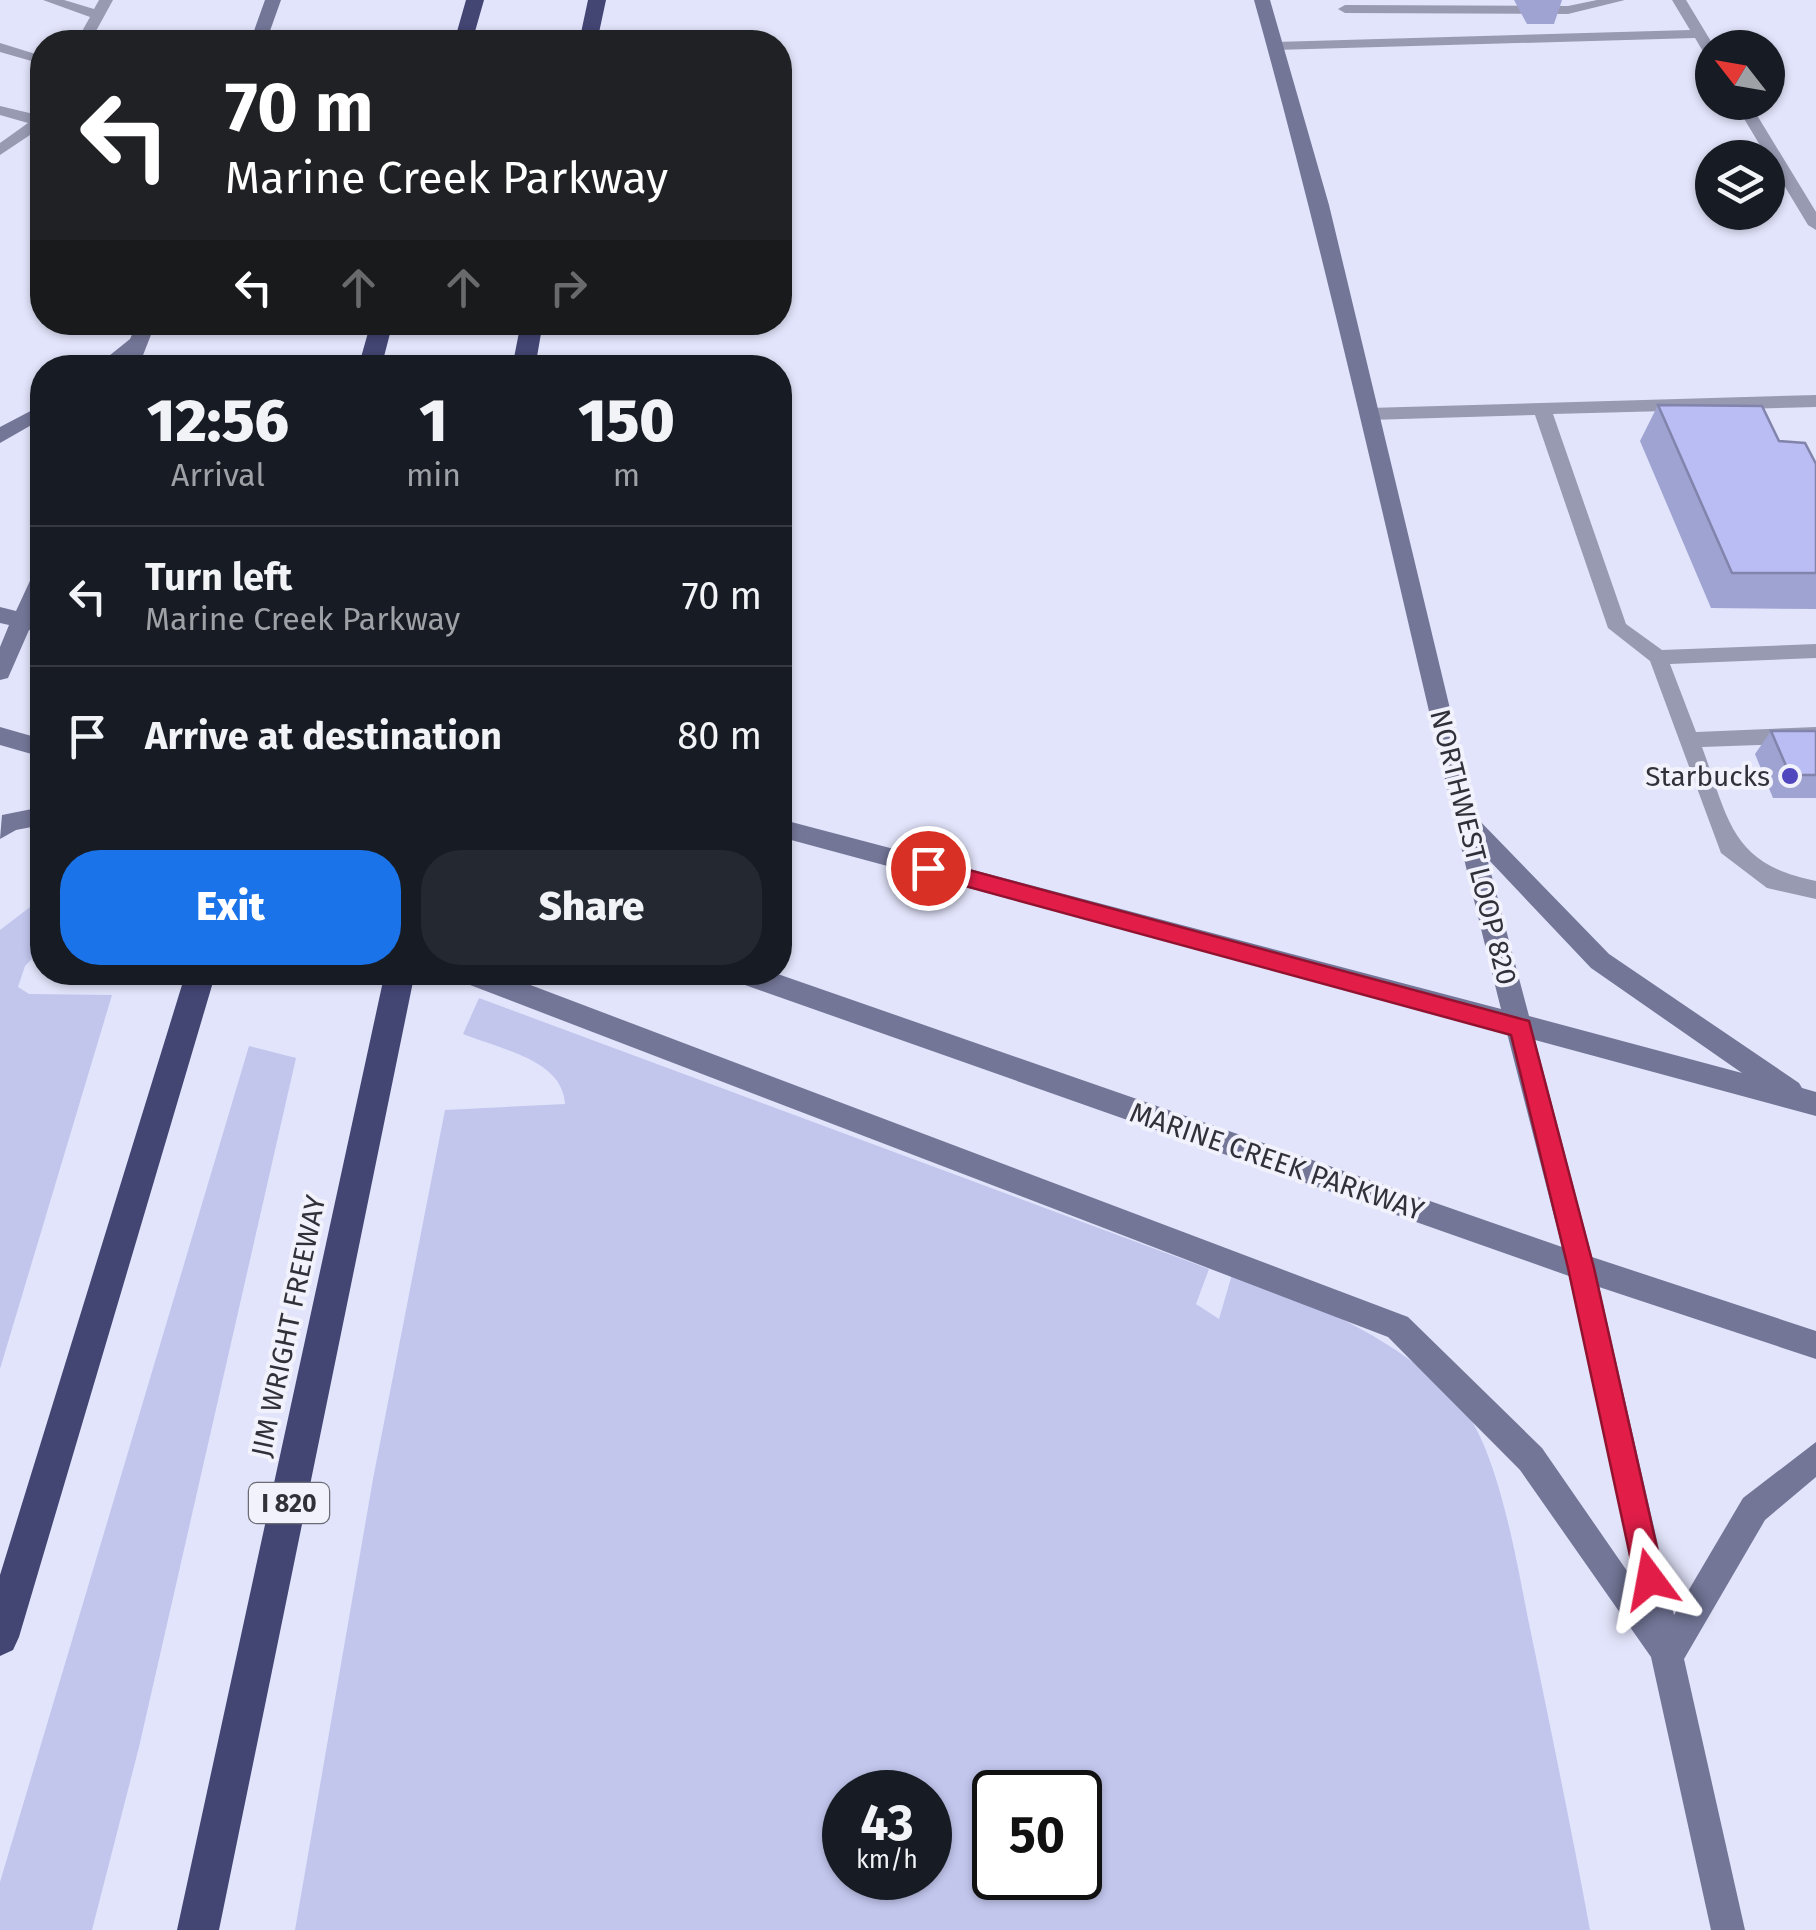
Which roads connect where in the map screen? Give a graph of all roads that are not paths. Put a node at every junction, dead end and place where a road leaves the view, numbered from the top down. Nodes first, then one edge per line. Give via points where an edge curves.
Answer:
1 (50, 0) edge
2 (106, 0) edge
3 (273, 0) edge
4 (476, 0) edge
5 (597, 0) edge
6 (1262, 0) edge
7 (1618, 0) edge
8 (1679, 0) edge
9 (1343, 4) edge
10 (98, 15) junction
11 (90, 30) edge
12 (262, 30) edge
13 (467, 30) edge
14 (591, 30) edge
15 (1698, 30) edge
16 (1695, 34) edge
17 (1356, 44) junction
18 (1275, 46) junction
19 (0, 47) edge
20 (30, 56) edge
21 (0, 110) edge
22 (30, 118) edge
23 (1753, 120) edge
24 (30, 129) edge
25 (0, 150) edge
26 (1816, 225) edge
27 (141, 335) edge
28 (138, 343) junction
29 (121, 355) edge
30 (133, 355) edge
31 (1816, 401) edge
32 (1542, 409) junction
33 (1369, 414) junction
34 (30, 418) edge
35 (0, 436) edge
36 (22, 621) edge
37 (1816, 651) edge
38 (1658, 657) junction
39 (0, 672) edge
40 (1816, 735) edge
41 (0, 736) edge
42 (1690, 740) junction
43 (30, 745) edge
44 (30, 818) edge
45 (1464, 820) junction
46 (0, 830) edge
47 (792, 831) edge
48 (1816, 890) edge
49 (198, 985) edge
50 (397, 985) edge
51 (500, 985) edge
52 (777, 985) edge
53 (1521, 1028) junction
54 (1811, 1103) edge
55 (1581, 1268) junction
56 (1816, 1345) edge
57 (1816, 1457) edge
58 (0, 1637) edge
59 (1667, 1656) junction
60 (198, 1930) edge
61 (1728, 1930) edge

1 - 10 lane
2 - 10 lane
3 - 12 main road
4 - 13 highway
5 - 14 highway
6 - 18 main road, NORTHWEST LOOP 820
7 - 9 lane via 1568,10
8 - 15 lane
9 - 17 lane
10 - 11 lane
16 - 17 lane
17 - 18 lane
18 - 33 main road, NORTHWEST LOOP 820
19 - 20 lane
21 - 22 lane
23 - 26 lane
24 - 25 lane
27 - 28 main road
28 - 29 main road
28 - 30 main road
31 - 32 lane
32 - 33 lane
32 - 38 lane via 1618,628
33 - 45 main road, NORTHWEST LOOP 820
34 - 35 main road
36 - 39 main road
37 - 38 lane
38 - 42 lane
40 - 42 lane
41 - 43 main road
42 - 48 lane via 1729,847 1776,882
44 - 46 main road
45 - 53 main road, NORTHWEST LOOP 820
45 - 54 main road via 1600,961
47 - 53 main road
49 - 58 highway
50 - 60 highway, JIM WRIGHT FREEWAY / I 820
51 - 59 main road via 1398,1327 1531,1459
52 - 55 main road, MARINE CREEK PARKWAY
53 - 54 main road
53 - 55 main road, NORTHWEST LOOP 820
55 - 56 main road, MARINE CREEK PARKWAY
55 - 59 main road, NORTHWEST LOOP 820
57 - 59 main road via 1754,1509
59 - 61 main road, NORTHWEST LOOP 820

